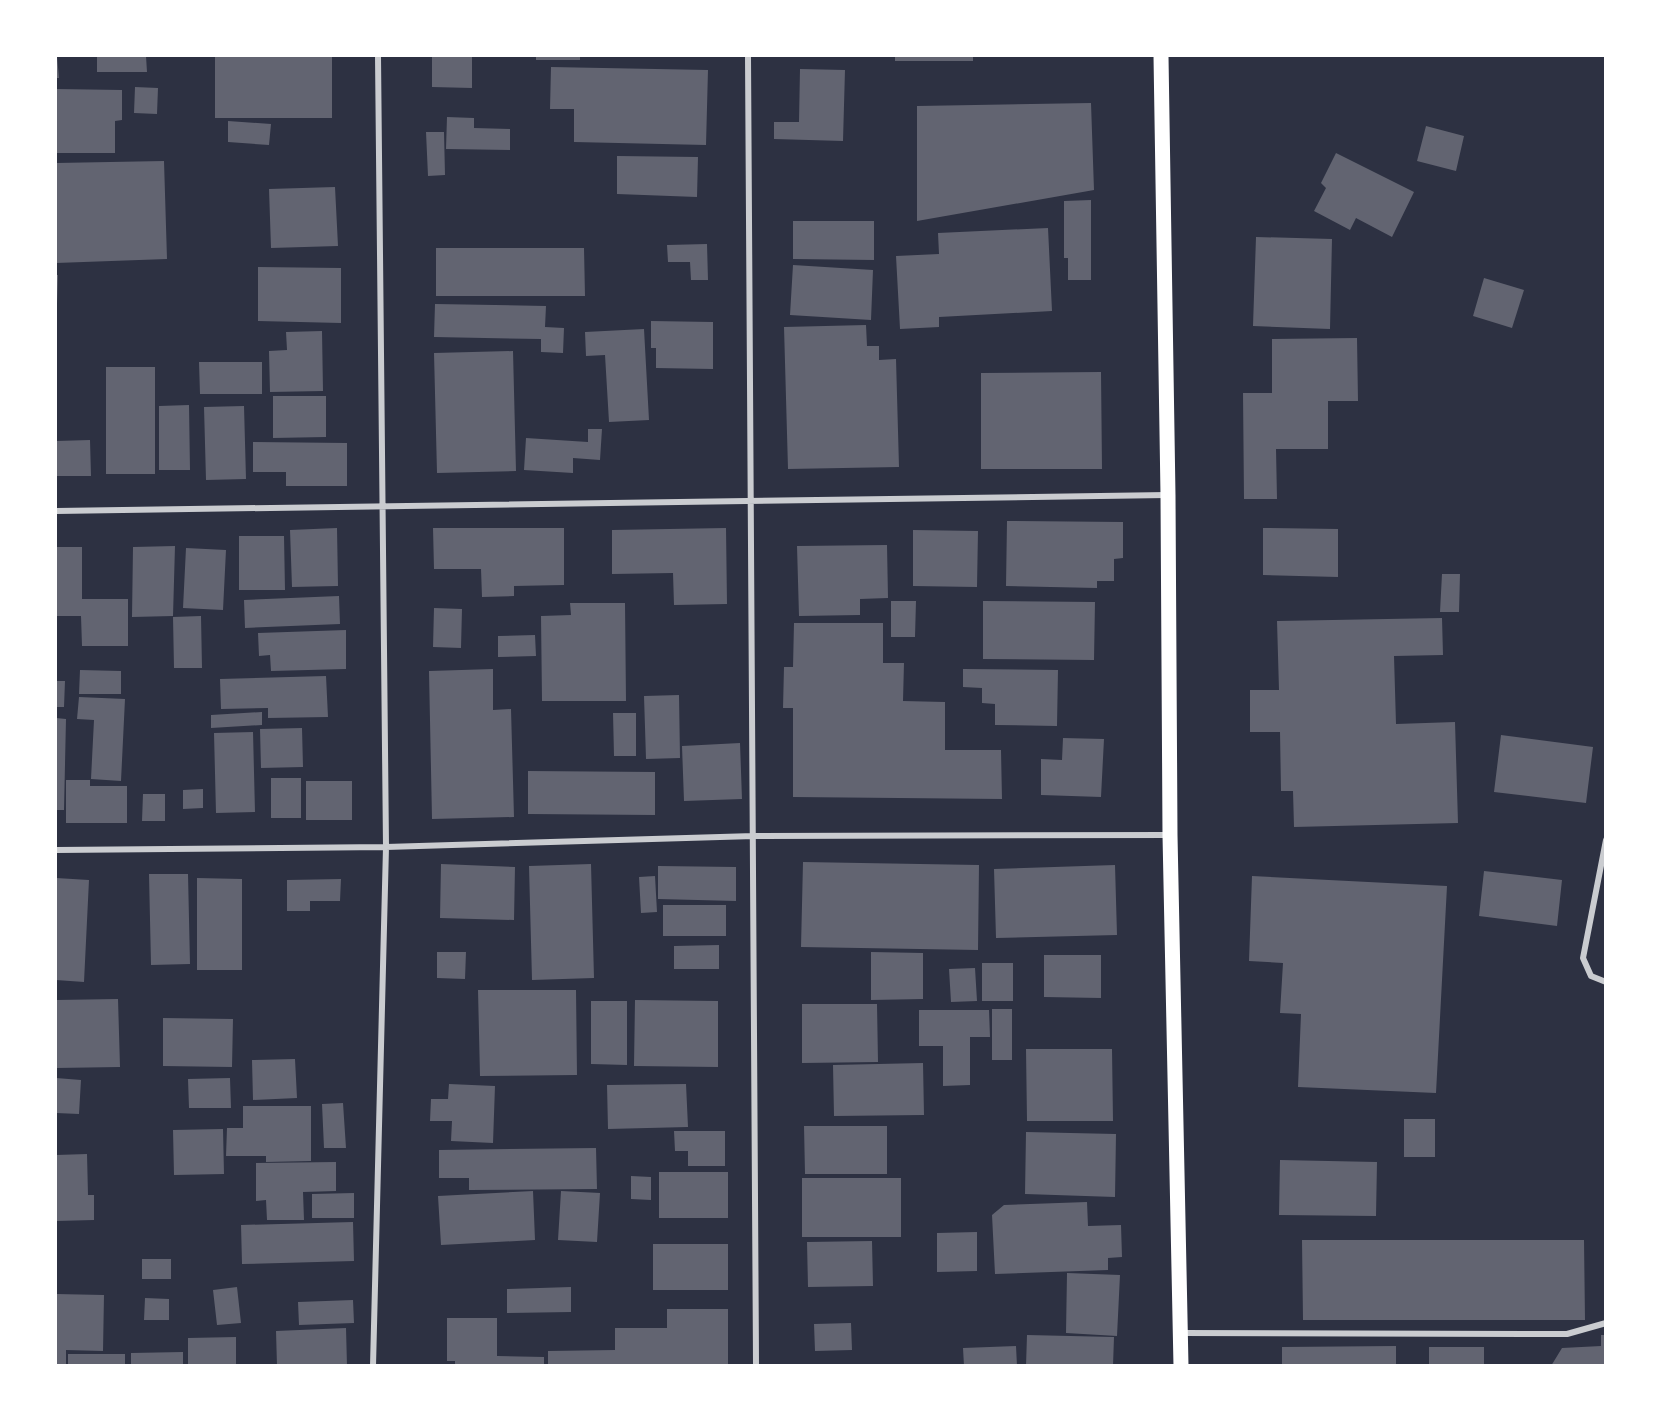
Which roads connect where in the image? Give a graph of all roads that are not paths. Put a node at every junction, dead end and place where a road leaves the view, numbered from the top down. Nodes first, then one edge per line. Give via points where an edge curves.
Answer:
1 (378, 56) edge
2 (748, 56) edge
3 (1161, 56) edge
4 (1168, 495) junction
5 (748, 499) junction
6 (382, 505) junction
7 (56, 511) edge
8 (1170, 835) junction
9 (754, 836) junction
10 (1605, 840) edge
11 (386, 847) junction
12 (56, 849) edge
13 (1605, 982) edge
14 (1605, 1323) edge
15 (1180, 1333) junction
16 (374, 1365) edge
17 (756, 1365) edge
18 (1181, 1365) edge

1 - 6 street
2 - 5 street
3 - 4 main road
4 - 5 street
4 - 8 main road
5 - 6 street
5 - 9 street
6 - 7 street
6 - 11 street
8 - 9 street
8 - 15 main road
9 - 11 street
9 - 17 street
10 - 13 street via 1583,958 1591,976
11 - 12 street
11 - 16 street
14 - 15 street via 1567,1334
15 - 18 main road

